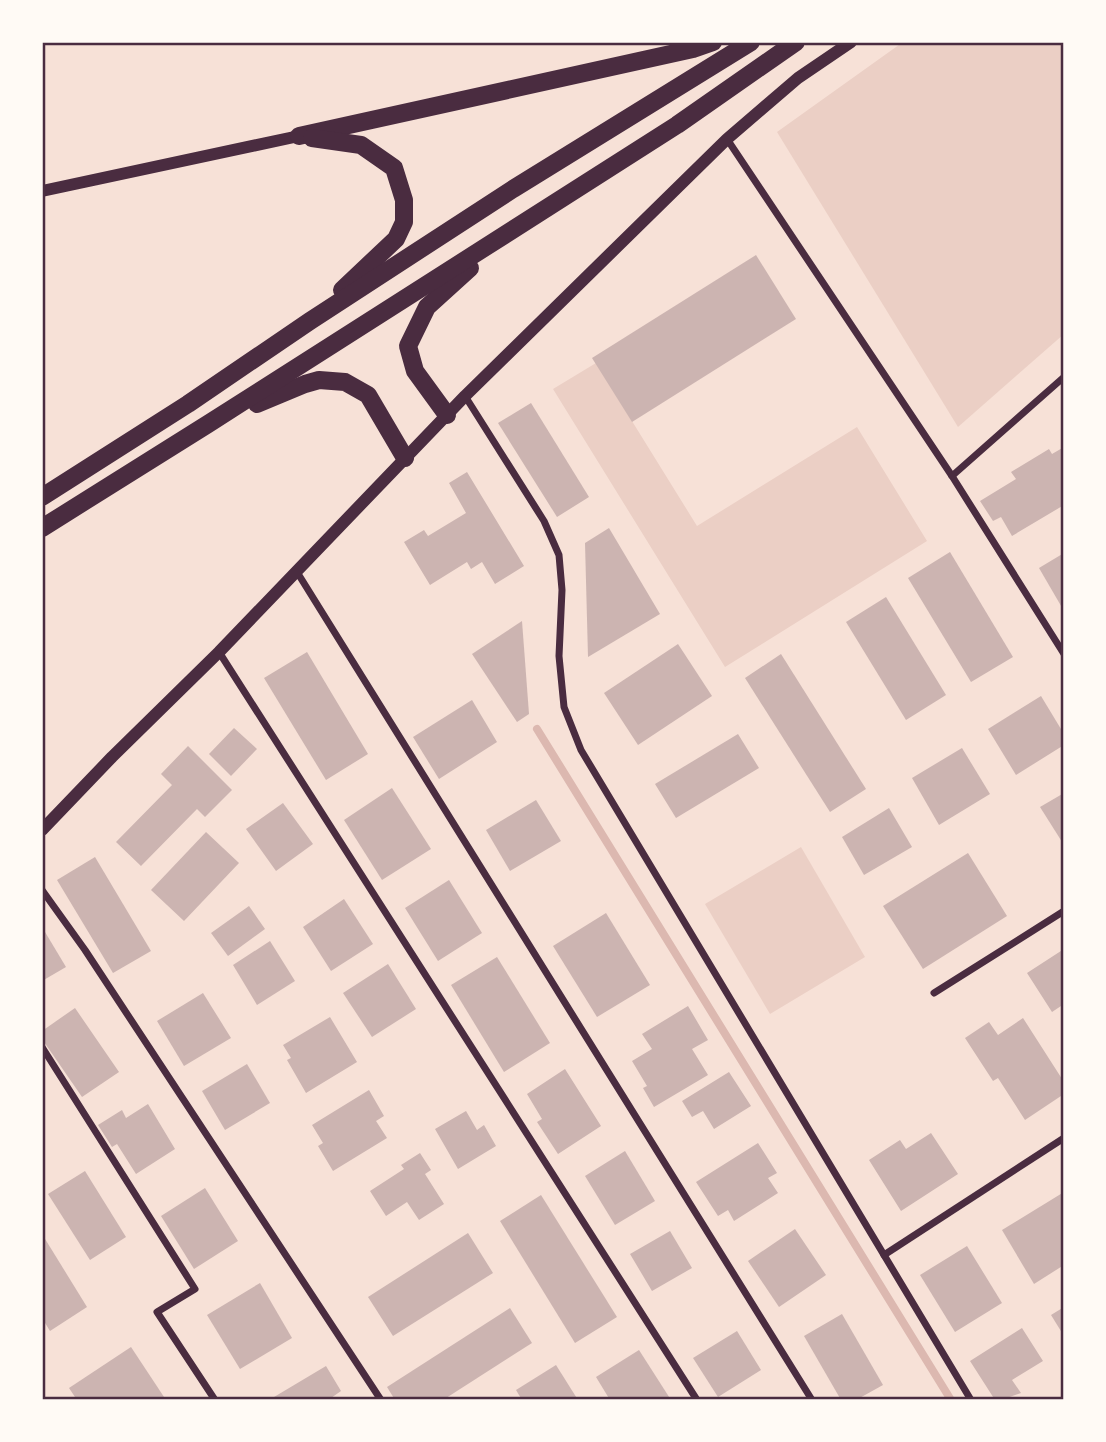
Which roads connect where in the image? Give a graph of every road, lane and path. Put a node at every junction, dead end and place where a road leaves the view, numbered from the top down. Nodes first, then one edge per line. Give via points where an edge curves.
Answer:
1 (713, 42) edge
2 (751, 42) edge
3 (796, 42) edge
4 (851, 42) edge
5 (299, 136) junction
6 (727, 139) junction
7 (42, 191) edge
8 (508, 233) junction
9 (310, 321) junction
10 (1064, 377) edge
11 (465, 396) junction
12 (447, 415) junction
13 (208, 424) junction
14 (405, 457) junction
15 (952, 476) junction
16 (42, 497) edge
17 (42, 528) edge
18 (297, 572) junction
19 (219, 652) junction
20 (1064, 654) edge
21 (42, 830) edge
22 (42, 890) edge
23 (1064, 911) edge
24 (934, 993) dead end
25 (42, 1047) edge
26 (1064, 1138) edge
27 (884, 1255) junction
28 (215, 1400) edge
29 (381, 1400) edge
30 (697, 1400) edge
31 (812, 1400) edge
32 (971, 1400) edge

1 - 5 main road
2 - 9 main road
3 - 8 main road
4 - 6 street via 797,78
5 - 7 street
5 - 9 main road via 361,145 394,168 404,200 404,222 396,239
6 - 11 street
6 - 15 street
8 - 12 main road via 427,307 408,346 415,371
8 - 13 main road
9 - 16 main road
10 - 15 street
11 - 12 street
11 - 27 street via 544,521 559,555 564,707 581,750
12 - 14 street
13 - 14 main road via 305,384 345,382 368,395
13 - 17 main road
14 - 18 street
15 - 20 street
18 - 19 street
18 - 31 street
19 - 21 street
19 - 30 street
22 - 29 street
23 - 24 street
25 - 28 street via 195,1289 157,1312
26 - 27 street
27 - 32 street

